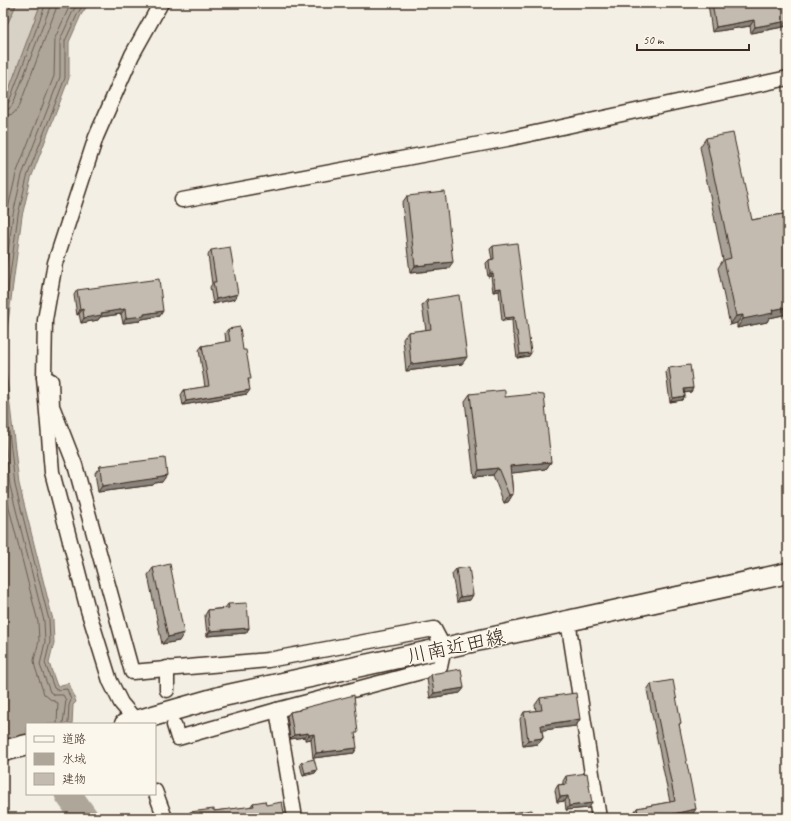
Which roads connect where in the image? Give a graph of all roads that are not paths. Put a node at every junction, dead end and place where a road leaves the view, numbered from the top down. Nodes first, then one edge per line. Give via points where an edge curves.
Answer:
1 (161, 3) edge
2 (788, 78) edge
3 (182, 200) dead end
4 (44, 377) junction
5 (788, 573) edge
6 (568, 621) junction
7 (444, 648) junction
8 (166, 668) junction
9 (167, 690) dead end
10 (277, 710) junction
11 (131, 723) edge
12 (174, 725) dead end
13 (26, 746) edge
14 (3, 751) edge
15 (156, 794) edge
16 (165, 818) edge
17 (295, 818) edge
18 (599, 818) edge

1 - 4 street via 132,55 96,136 55,263 45,320
2 - 3 street via 508,139
4 - 8 street via 51,381 52,406 75,465 132,672
4 - 11 street via 52,472 88,610 110,681 121,703 131,714
5 - 6 main road, 川南近田線
6 - 7 main road, 川南近田線
6 - 18 street
7 - 8 street via 434,629 268,660
7 - 10 street via 440,667
7 - 11 main road, 川南近田線 via 223,696
8 - 9 street
10 - 12 street via 178,738
10 - 17 street
13 - 14 main road
15 - 16 street

